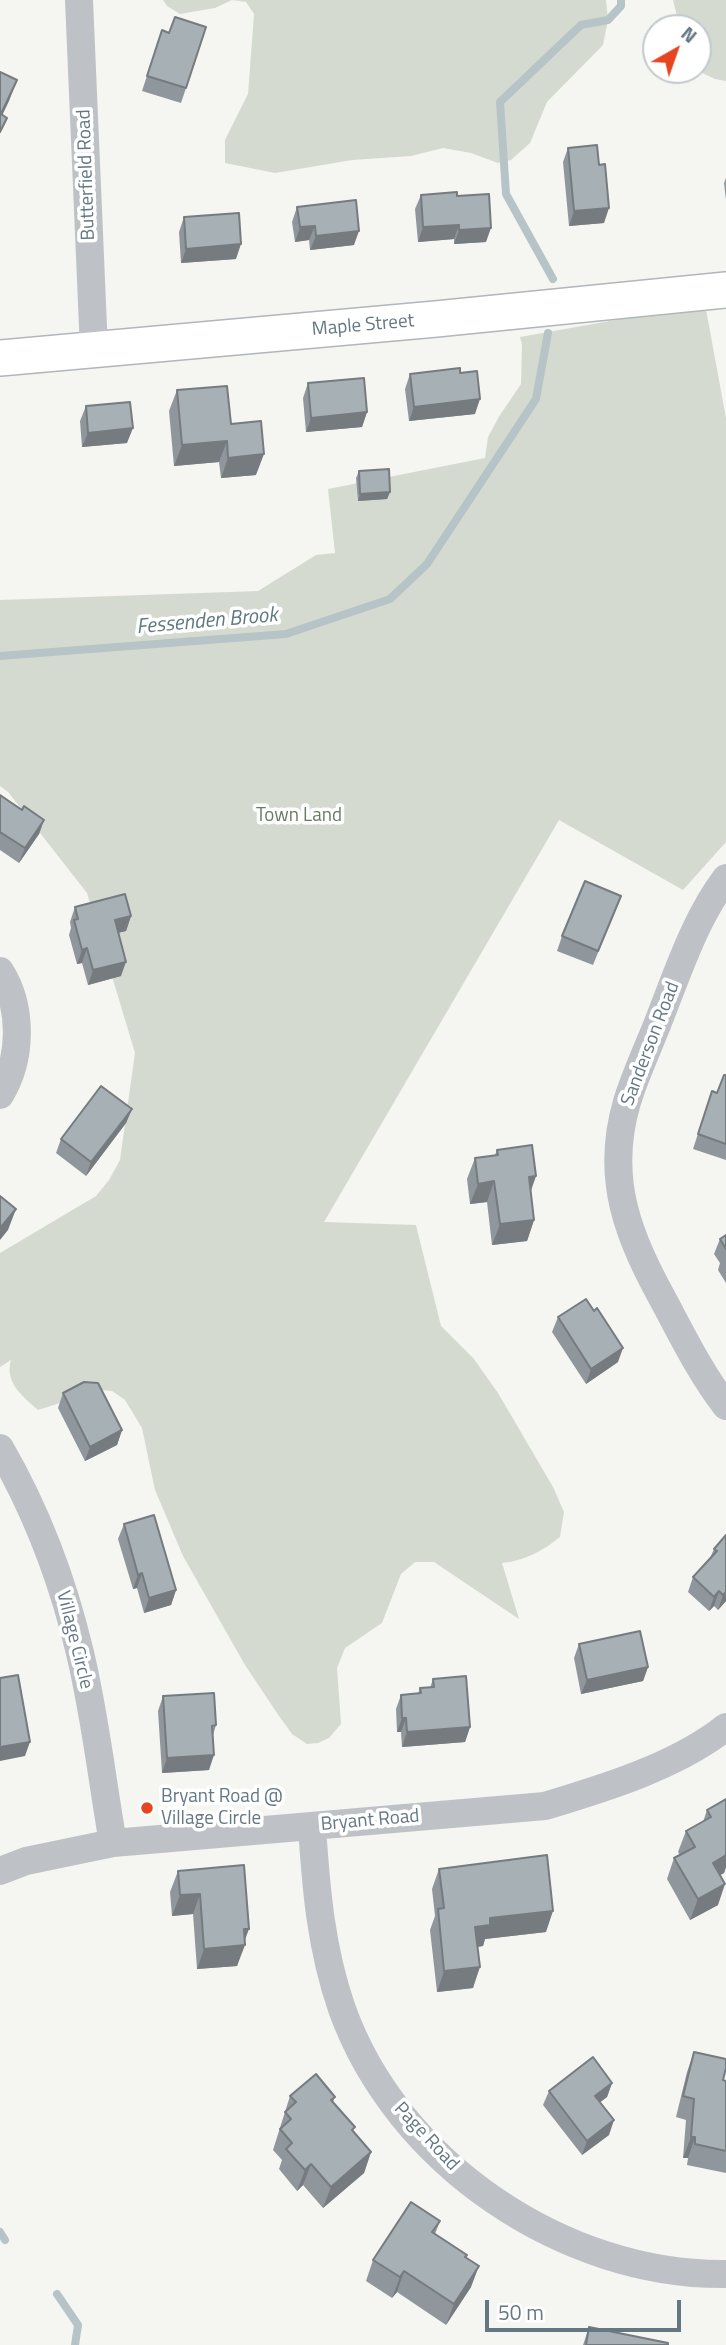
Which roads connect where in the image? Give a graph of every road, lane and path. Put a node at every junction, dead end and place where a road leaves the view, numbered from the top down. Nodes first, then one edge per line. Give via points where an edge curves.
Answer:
1 (79, 0) edge
2 (726, 290) edge
3 (94, 350) junction
4 (0, 358) edge
5 (726, 878) edge
6 (0, 971) edge
7 (0, 1095) edge
8 (726, 1406) edge
9 (0, 1448) edge
10 (726, 1727) edge
11 (312, 1826) junction
12 (113, 1843) junction
13 (0, 1871) edge
14 (726, 2274) edge

1 - 3 street, Butterfield Road
2 - 3 main road, Maple Street
3 - 4 main road, Maple Street
5 - 8 street, Sanderson Road via 693,934 627,1102 618,1164 627,1225 639,1255
6 - 7 street via 13,1003 17,1031 14,1060
9 - 12 street, Village Circle via 42,1531 69,1611
10 - 11 street, Bryant Road via 707,1742 652,1768 545,1806
11 - 12 street, Bryant Road
11 - 14 street, Page Road via 320,1928 343,2012 383,2089 439,2156 509,2209 586,2248 670,2271
12 - 13 street, Bryant Road

